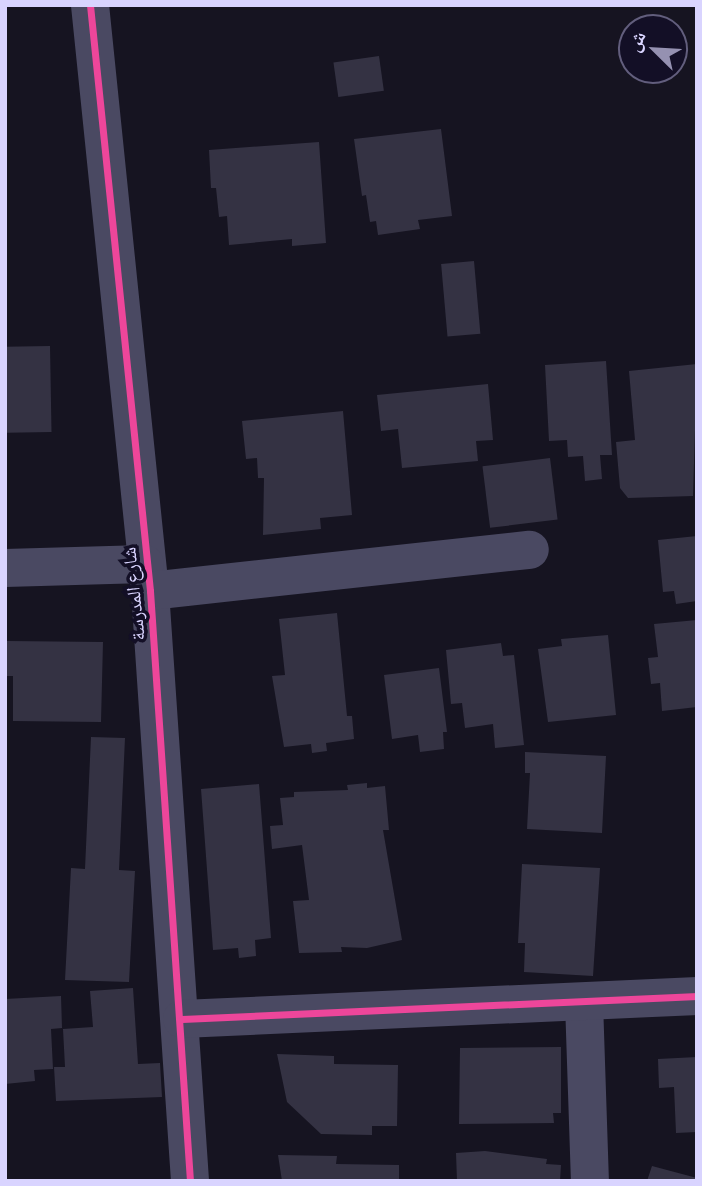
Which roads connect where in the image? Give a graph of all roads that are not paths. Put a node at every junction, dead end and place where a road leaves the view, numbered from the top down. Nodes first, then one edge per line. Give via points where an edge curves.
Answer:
1 (90, 5) edge
2 (530, 550) dead end
3 (5, 568) edge
4 (147, 577) junction
5 (697, 996) edge
6 (584, 1002) junction
7 (182, 1019) junction
8 (190, 1181) edge
9 (590, 1181) edge

1 - 4 street, شارع المدرسة
2 - 4 street
3 - 4 street
4 - 7 street, شارع المدرسة
5 - 6 street
6 - 7 street
6 - 9 street
7 - 8 street, شارع المدرسة

